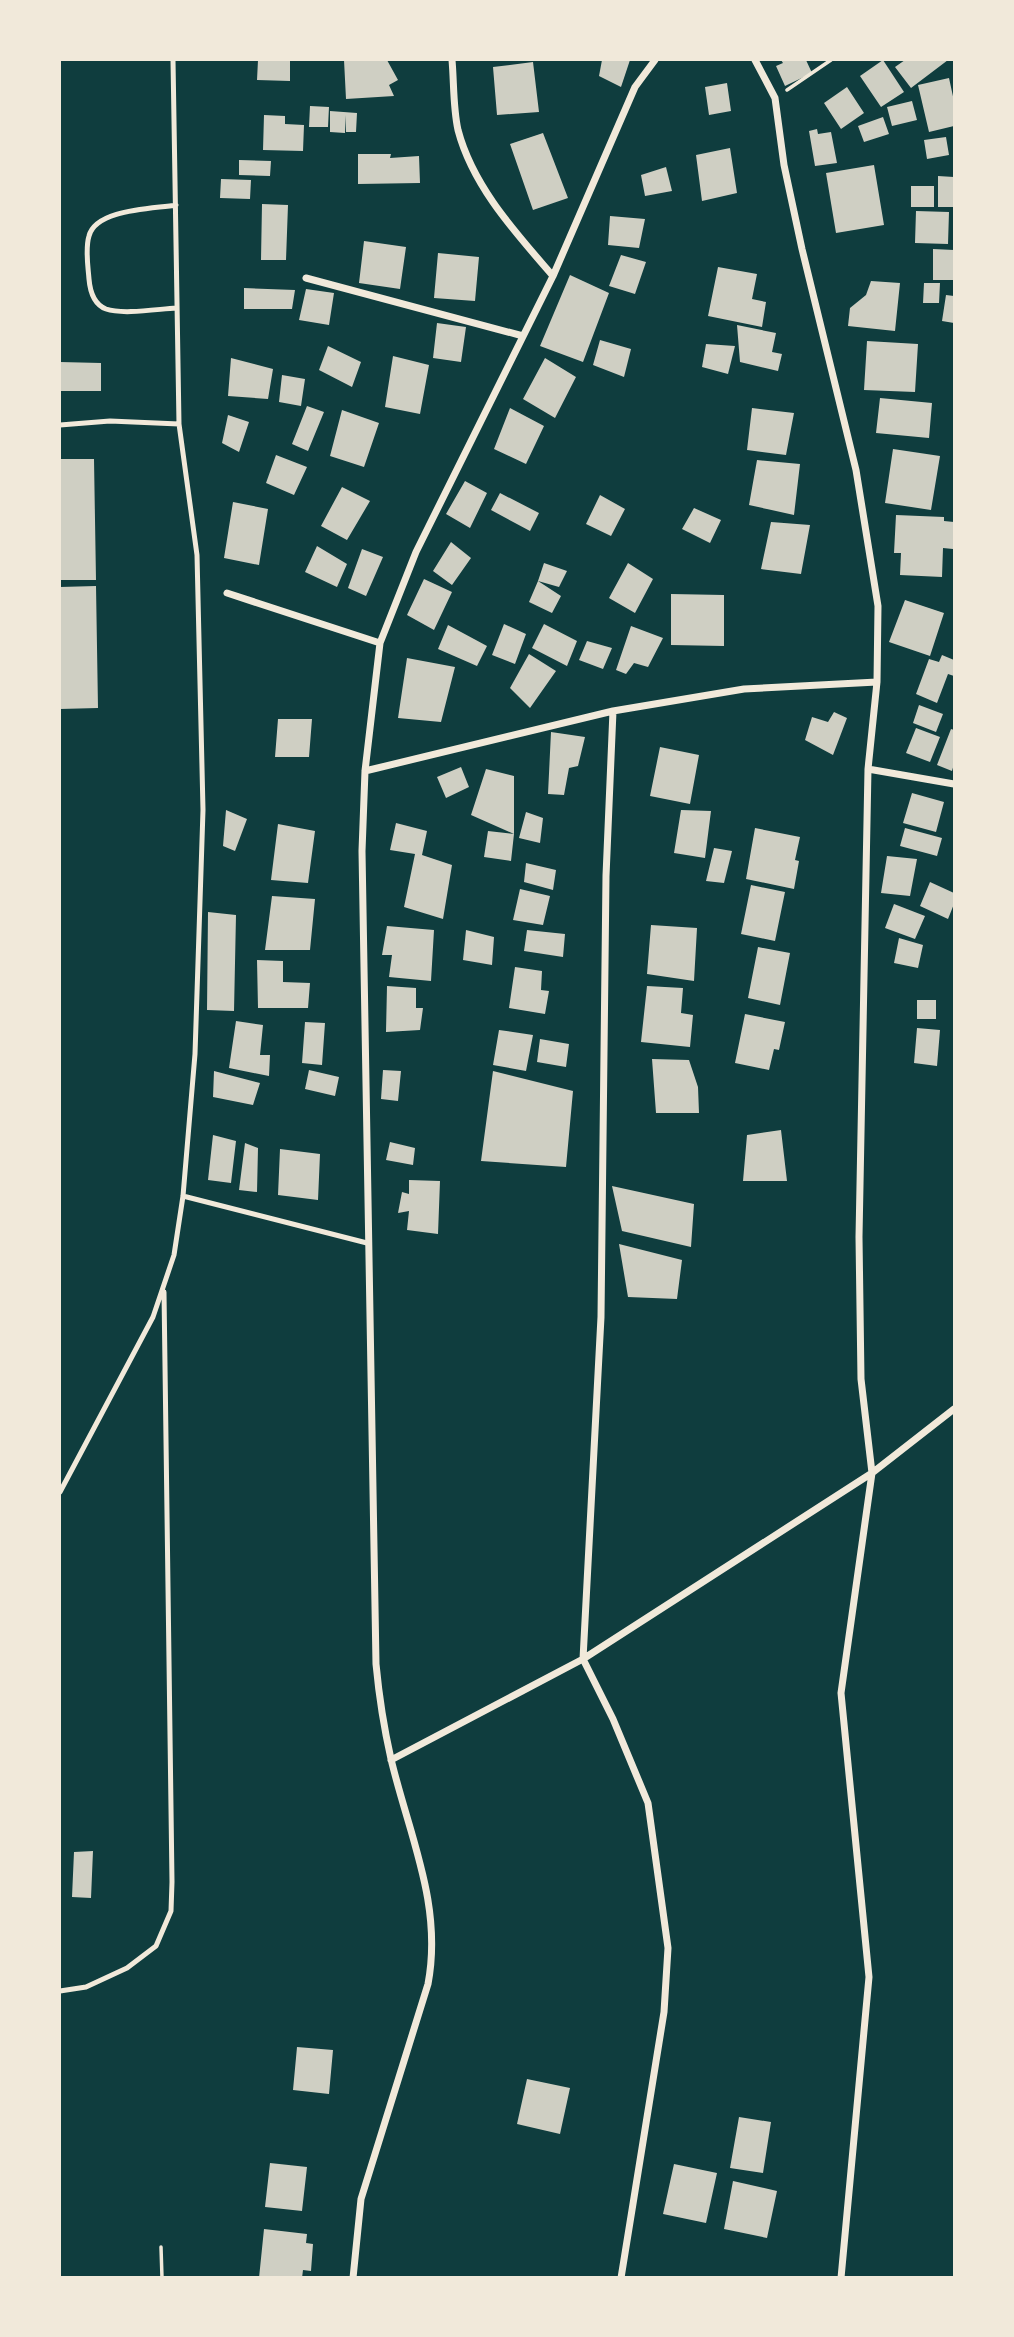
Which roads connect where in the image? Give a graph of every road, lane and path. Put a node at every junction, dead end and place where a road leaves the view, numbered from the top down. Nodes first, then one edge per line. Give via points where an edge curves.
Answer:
1 (173, 60) edge
2 (452, 60) edge
3 (655, 60) edge
4 (755, 60) edge
5 (831, 60) edge
6 (775, 98) junction
7 (176, 205) junction
8 (553, 276) junction
9 (306, 278) dead end
10 (176, 308) junction
11 (523, 336) junction
12 (178, 424) junction
13 (60, 425) edge
14 (228, 593) dead end
15 (380, 643) junction
16 (877, 682) junction
17 (613, 711) junction
18 (868, 769) junction
19 (365, 771) junction
20 (954, 784) edge
21 (183, 1196) junction
22 (367, 1243) junction
23 (164, 1289) junction
24 (954, 1409) edge
25 (872, 1473) junction
26 (60, 1492) edge
27 (583, 1659) junction
28 (391, 1760) junction
29 (60, 1991) edge
30 (161, 2247) dead end
31 (162, 2277) edge
32 (353, 2277) edge
33 (621, 2277) edge
34 (841, 2277) edge

1 - 7 lane
2 - 8 street via 458,130 475,174 505,220
3 - 8 street via 635,87
4 - 6 street
5 - 6 path
6 - 16 street via 799,237 856,470 878,606
7 - 10 lane
7 - 10 lane via 112,214 100,221 89,234 87,264 91,296 104,309
8 - 11 street
9 - 11 street
10 - 12 lane
11 - 15 street via 416,551
12 - 13 lane via 110,421
12 - 21 lane via 197,555 203,810 195,1054
14 - 15 street
15 - 19 street
16 - 17 street via 744,690
16 - 18 street
17 - 19 street
17 - 27 street via 606,876 601,1317
18 - 20 street
18 - 25 street via 859,1237 861,1379
19 - 22 street
21 - 22 lane
21 - 23 lane
22 - 28 street via 376,1664
23 - 26 lane
23 - 29 lane via 171,1911 156,1946 127,1968 86,1987
24 - 25 street
25 - 27 street
25 - 34 street via 841,1693 869,1976
27 - 28 street
27 - 33 street via 614,1719 648,1803 668,1948 664,2012
28 - 32 street via 423,1873 434,1956 361,2199
30 - 31 path

